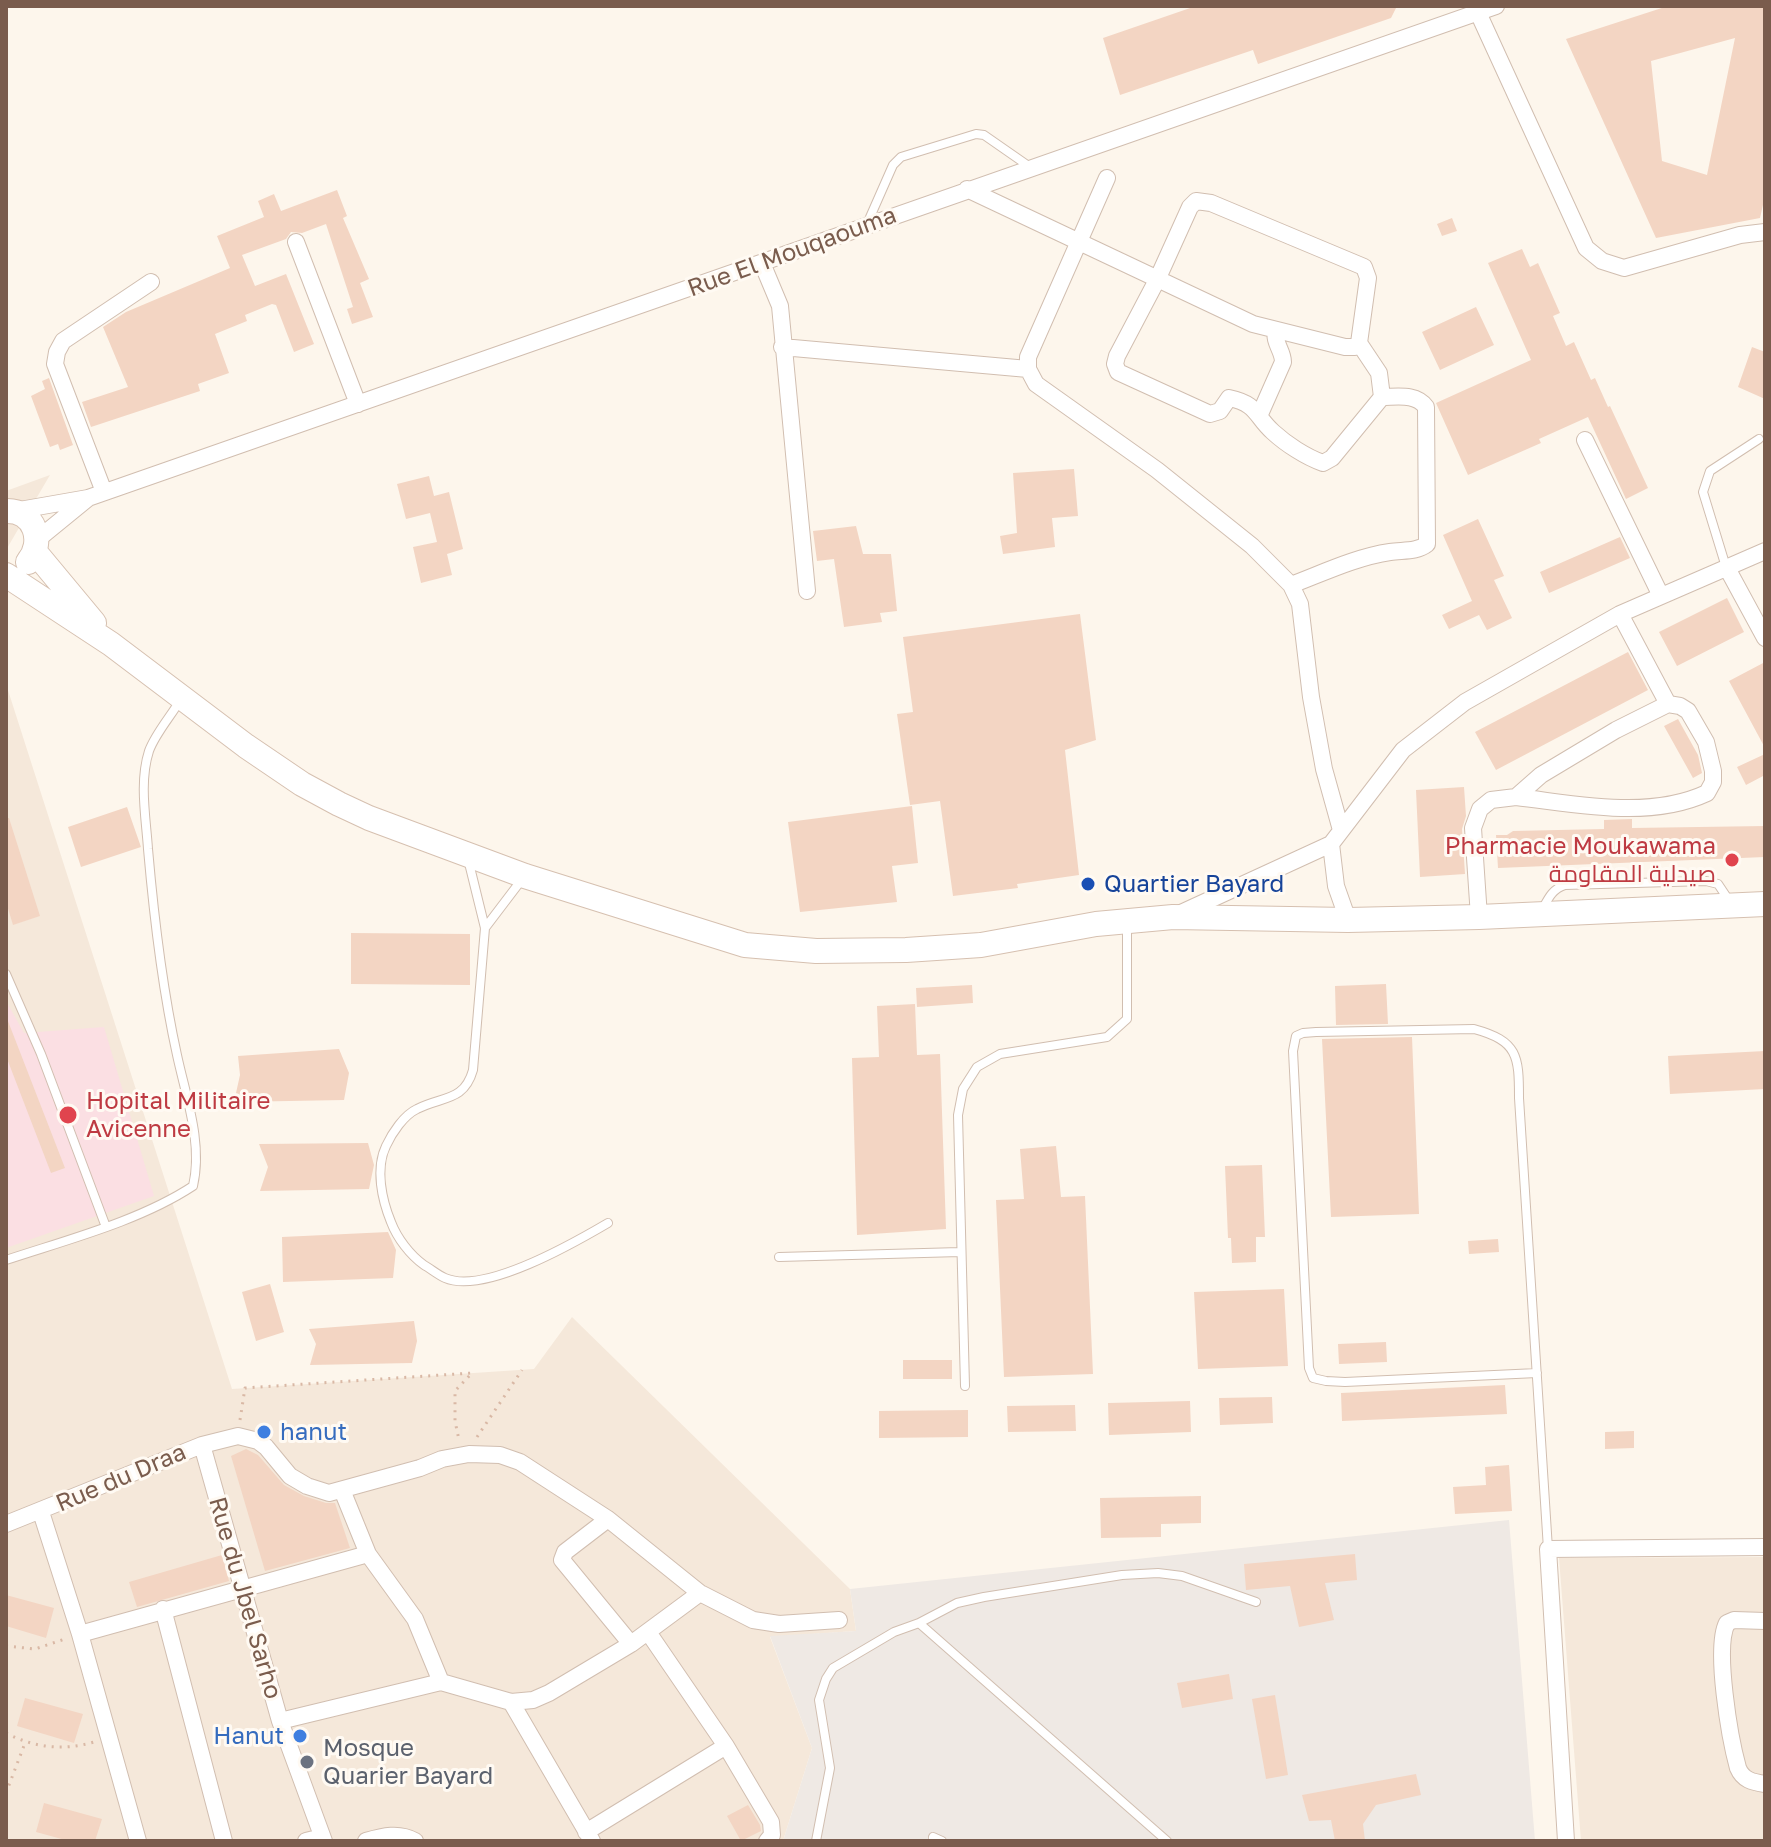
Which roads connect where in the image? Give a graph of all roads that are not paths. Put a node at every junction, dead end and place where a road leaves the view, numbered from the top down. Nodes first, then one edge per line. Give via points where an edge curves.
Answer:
1 (1496, 6) edge
2 (1477, 9) edge
3 (1031, 168) junction
4 (1107, 178) dead end
5 (967, 189) junction
6 (866, 226) junction
7 (1765, 232) edge
8 (296, 242) dead end
9 (1079, 242) junction
10 (762, 263) junction
11 (1157, 280) junction
12 (151, 282) dead end
13 (1276, 330) junction
14 (1359, 343) junction
15 (782, 347) junction
16 (1028, 369) junction
17 (1382, 397) junction
18 (358, 404) junction
19 (1260, 414) junction
20 (1759, 439) dead end
21 (1585, 440) dead end
22 (96, 495) junction
23 (10, 511) edge
24 (37, 545) junction
25 (1765, 551) edge
26 (1727, 568) junction
27 (6, 572) edge
28 (1291, 585) junction
29 (807, 591) dead end
30 (1661, 596) junction
31 (1620, 614) junction
32 (1764, 632) edge
33 (111, 644) junction
34 (182, 697) junction
35 (1668, 704) junction
36 (1516, 797) junction
37 (1341, 830) junction
38 (1331, 844) junction
39 (467, 855) junction
40 (525, 876) junction
41 (1765, 904) edge
42 (1173, 917) junction
43 (1479, 917) junction
44 (1127, 920) junction
45 (1348, 920) junction
46 (485, 928) junction
47 (6, 974) edge
48 (608, 1223) dead end
49 (106, 1227) junction
50 (960, 1252) junction
51 (779, 1257) dead end
52 (6, 1260) edge
53 (1537, 1373) junction
54 (965, 1386) dead end
55 (202, 1445) junction
56 (342, 1490) junction
57 (41, 1512) junction
58 (608, 1519) junction
59 (6, 1524) edge
60 (1765, 1547) edge
61 (1548, 1549) junction
62 (368, 1554) junction
63 (241, 1588) junction
64 (700, 1593) junction
65 (1256, 1602) dead end
66 (163, 1609) junction
67 (839, 1620) dead end
68 (1765, 1621) edge
69 (919, 1623) junction
70 (648, 1632) junction
71 (80, 1634) junction
72 (631, 1644) junction
73 (441, 1682) junction
74 (511, 1702) junction
75 (280, 1721) junction
76 (726, 1746) junction
77 (1765, 1784) edge
78 (589, 1836) edge
79 (317, 1840) edge
80 (138, 1841) edge
81 (224, 1841) edge
82 (366, 1841) edge
83 (415, 1841) edge
84 (767, 1841) edge
85 (816, 1841) edge
86 (1167, 1841) edge
87 (1566, 1841) edge

1 - 2 street, Rue El Mouqaouma
2 - 3 street, Rue El Mouqaouma
2 - 7 street via 1586,248 1602,261 1624,268
3 - 5 street, Rue El Mouqaouma
3 - 6 lane via 976,134 901,157
4 - 9 street
5 - 6 street, Rue El Mouqaouma
5 - 9 street
6 - 10 street, Rue El Mouqaouma
8 - 18 street
9 - 11 street
9 - 16 street via 1028,357
10 - 15 street via 780,306
10 - 18 street, Rue El Mouqaouma
11 - 13 street
11 - 14 street via 1190,207 1203,200 1364,267 1368,278
11 - 19 street via 1117,356 1118,372 1210,414 1220,411 1229,398
12 - 22 street via 63,341 57,352 55,364
13 - 14 street via 1345,347
13 - 19 street via 1283,362
14 - 17 street via 1379,373
15 - 16 street
15 - 29 street
16 - 28 street via 1036,384 1157,470 1252,546
17 - 19 street via 1323,463 1275,434
17 - 28 street via 1410,397 1426,407 1427,544 1361,559
18 - 22 street, Rue El Mouqaouma
20 - 26 lane via 1710,471 1703,492
21 - 30 street
22 - 23 street, Rue El Mouqaouma
22 - 24 street, Rue El Mouqaouma
23 - 24 main road via 26,516 34,526
24 - 27 main road via 22,566
24 - 33 main road
25 - 26 street
26 - 30 street
26 - 32 street
27 - 33 main road
28 - 37 street via 1300,604 1324,769
30 - 31 street
31 - 35 street
31 - 37 street via 1434,725 1403,750
33 - 34 main road
34 - 39 main road via 302,784 369,818
34 - 49 lane via 150,749 144,802 165,998 198,1166 193,1186 172,1200
35 - 36 street via 1541,775
35 - 36 street via 1688,711 1706,742 1713,771 1707,793 1668,806 1633,807
36 - 43 street via 1491,800 1480,809 1473,828
37 - 38 street
38 - 42 street
38 - 45 street via 1336,886
39 - 40 main road
39 - 46 lane
40 - 44 main road via 745,945 816,951 981,945
40 - 46 lane
41 - 43 main road
42 - 44 main road
42 - 45 main road
43 - 45 main road
44 - 50 lane via 1127,1019 1107,1037 1000,1054 977,1067 963,1089 958,1115
46 - 48 lane via 470,1083 458,1095 414,1109 385,1147 382,1200 394,1231 416,1259 446,1279 463,1281 503,1275
47 - 49 lane
49 - 52 lane
50 - 51 lane
50 - 54 lane
53 - 53 lane via 1345,1382 1313,1378 1296,1036 1474,1029 1511,1046 1519,1063
53 - 61 lane
55 - 56 street, Rue du Draa via 238,1436 258,1441 290,1476 307,1486 329,1493
55 - 57 street, Rue du Draa
55 - 63 street, Rue du Jbel Sarho
56 - 58 street via 442,1459 500,1455 520,1462
56 - 62 street
57 - 59 street, Rue du Draa
57 - 71 street
58 - 64 street
58 - 72 street via 562,1560
60 - 61 street
61 - 87 street
62 - 63 street
62 - 73 street via 415,1619
63 - 66 street
63 - 75 street, Rue du Jbel Sarho
64 - 67 street via 766,1623
64 - 70 street
65 - 69 lane via 1182,1576 1134,1574 957,1603
66 - 71 street
66 - 81 street
68 - 77 street via 1727,1623 1722,1641 1738,1768 1751,1782
69 - 85 lane via 833,1668 826,1679 819,1700 830,1768
69 - 86 lane
70 - 72 street
70 - 76 street
71 - 80 street
72 - 74 street via 549,1693
73 - 74 street
73 - 75 street
74 - 78 street
75 - 79 street, Rue du Jbel Sarho
76 - 78 street
76 - 84 street via 771,1822
82 - 83 street via 392,1835

